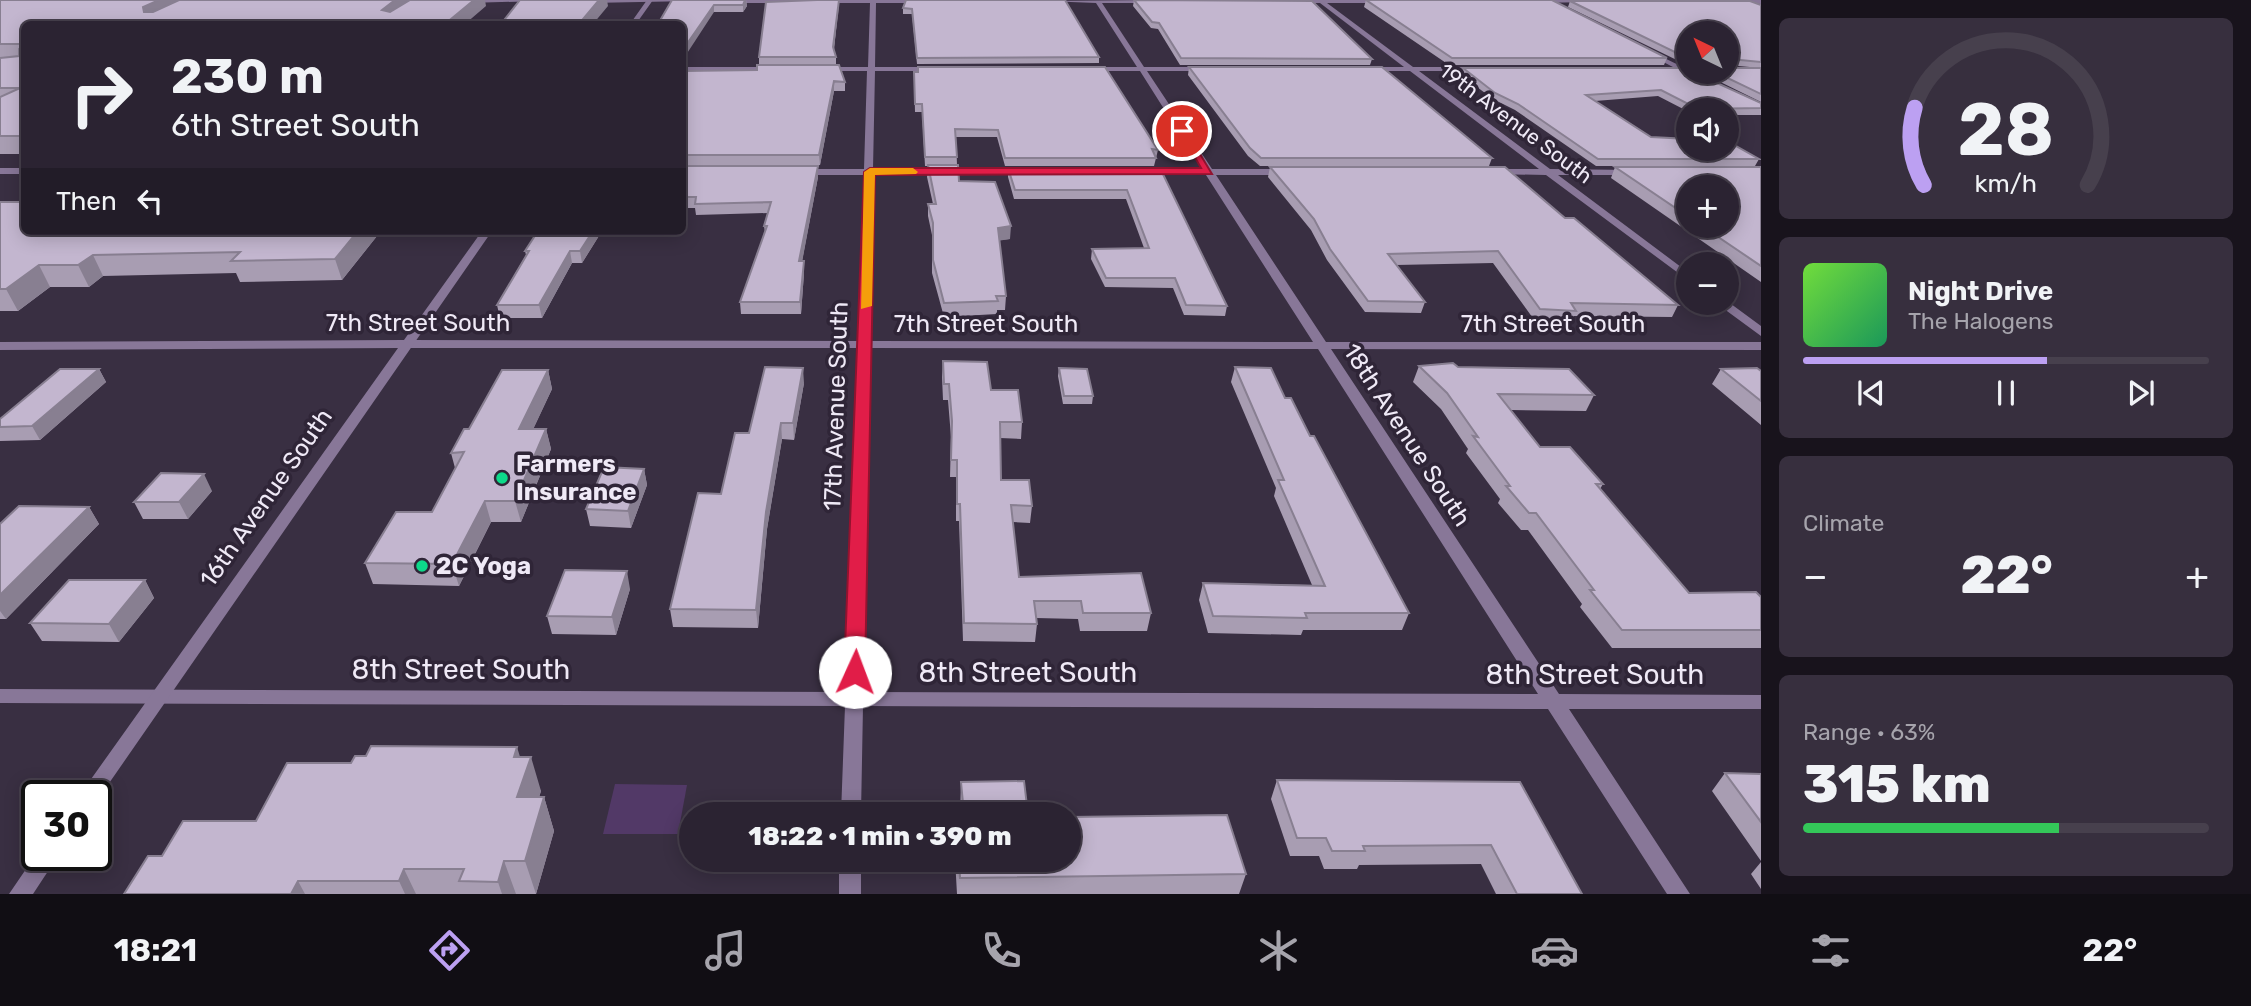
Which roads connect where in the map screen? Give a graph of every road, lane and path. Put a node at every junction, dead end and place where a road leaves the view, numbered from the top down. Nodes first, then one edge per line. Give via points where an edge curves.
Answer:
1 (462, 1) edge
2 (551, 1) edge
3 (579, 1) edge
4 (649, 1) edge
5 (700, 1) edge
6 (724, 1) edge
7 (873, 1) edge
8 (936, 1) edge
9 (1042, 1) edge
10 (1098, 1) edge
11 (1154, 1) edge
12 (1284, 1) edge
13 (1321, 1) edge
14 (1385, 1) edge
15 (1546, 1) edge
16 (1535, 2) edge
17 (1603, 2) edge
18 (1725, 2) edge
19 (1761, 2) edge
20 (1572, 14) edge
21 (635, 21) edge
22 (1646, 51) edge
23 (1676, 64) edge
24 (686, 69) edge
25 (790, 69) edge
26 (818, 69) edge
27 (872, 69) junction
28 (940, 69) edge
29 (1075, 69) edge
30 (1142, 69) junction
31 (1223, 69) edge
32 (1359, 69) edge
33 (1412, 69) junction
34 (1493, 69) edge
35 (1656, 69) edge
36 (1676, 69) edge
37 (0, 170) edge
38 (21, 170) edge
39 (791, 172) edge
40 (870, 172) junction
41 (1039, 172) edge
42 (1130, 172) edge
43 (1209, 172) junction
44 (1299, 172) edge
45 (1483, 172) edge
46 (1549, 172) junction
47 (1641, 172) edge
48 (483, 235) edge
49 (1676, 268) edge
50 (1738, 315) edge
51 (1761, 332) edge
52 (406, 344) junction
53 (864, 345) junction
54 (1322, 345) junction
55 (0, 346) edge
56 (1761, 346) edge
57 (160, 695) junction
58 (0, 696) edge
59 (854, 699) junction
60 (1553, 701) junction
61 (1761, 702) edge
62 (100, 780) edge
63 (851, 802) edge
64 (36, 871) edge
65 (850, 872) edge
66 (20, 894) edge
67 (850, 894) edge
68 (1679, 894) edge

1 - 2 street
3 - 4 street
4 - 5 street
4 - 21 street
6 - 7 street
7 - 8 street
7 - 27 street, 17th Avenue South
9 - 10 street
10 - 11 street
10 - 30 street, 18th Avenue South
12 - 13 street
13 - 14 street
13 - 33 street, 19th Avenue South
15 - 16 street
15 - 17 street
15 - 20 street
18 - 19 street
22 - 23 street
24 - 25 street
26 - 27 street
27 - 28 street
27 - 40 street, 17th Avenue South
29 - 30 street
30 - 31 street
30 - 43 street, 18th Avenue South
32 - 33 street
33 - 34 street
33 - 46 street, 19th Avenue South
35 - 36 street
37 - 38 street
39 - 40 street
40 - 41 street
40 - 53 street, 17th Avenue South
42 - 43 street
43 - 44 street
43 - 54 street, 18th Avenue South
45 - 46 street
46 - 47 street
46 - 49 street, 19th Avenue South
48 - 52 street, 16th Avenue South
50 - 51 street
52 - 53 street, 7th Street South
52 - 55 street, 7th Street South
52 - 57 street, 16th Avenue South
53 - 54 street, 7th Street South
53 - 59 street, 17th Avenue South
54 - 56 street, 7th Street South
54 - 60 street, 18th Avenue South
57 - 58 street, 8th Street South
57 - 59 street, 8th Street South
57 - 62 street, 16th Avenue South
59 - 60 street, 8th Street South
59 - 63 street, 17th Avenue South
60 - 61 street, 8th Street South
60 - 68 street, 18th Avenue South
64 - 66 street
65 - 67 street

